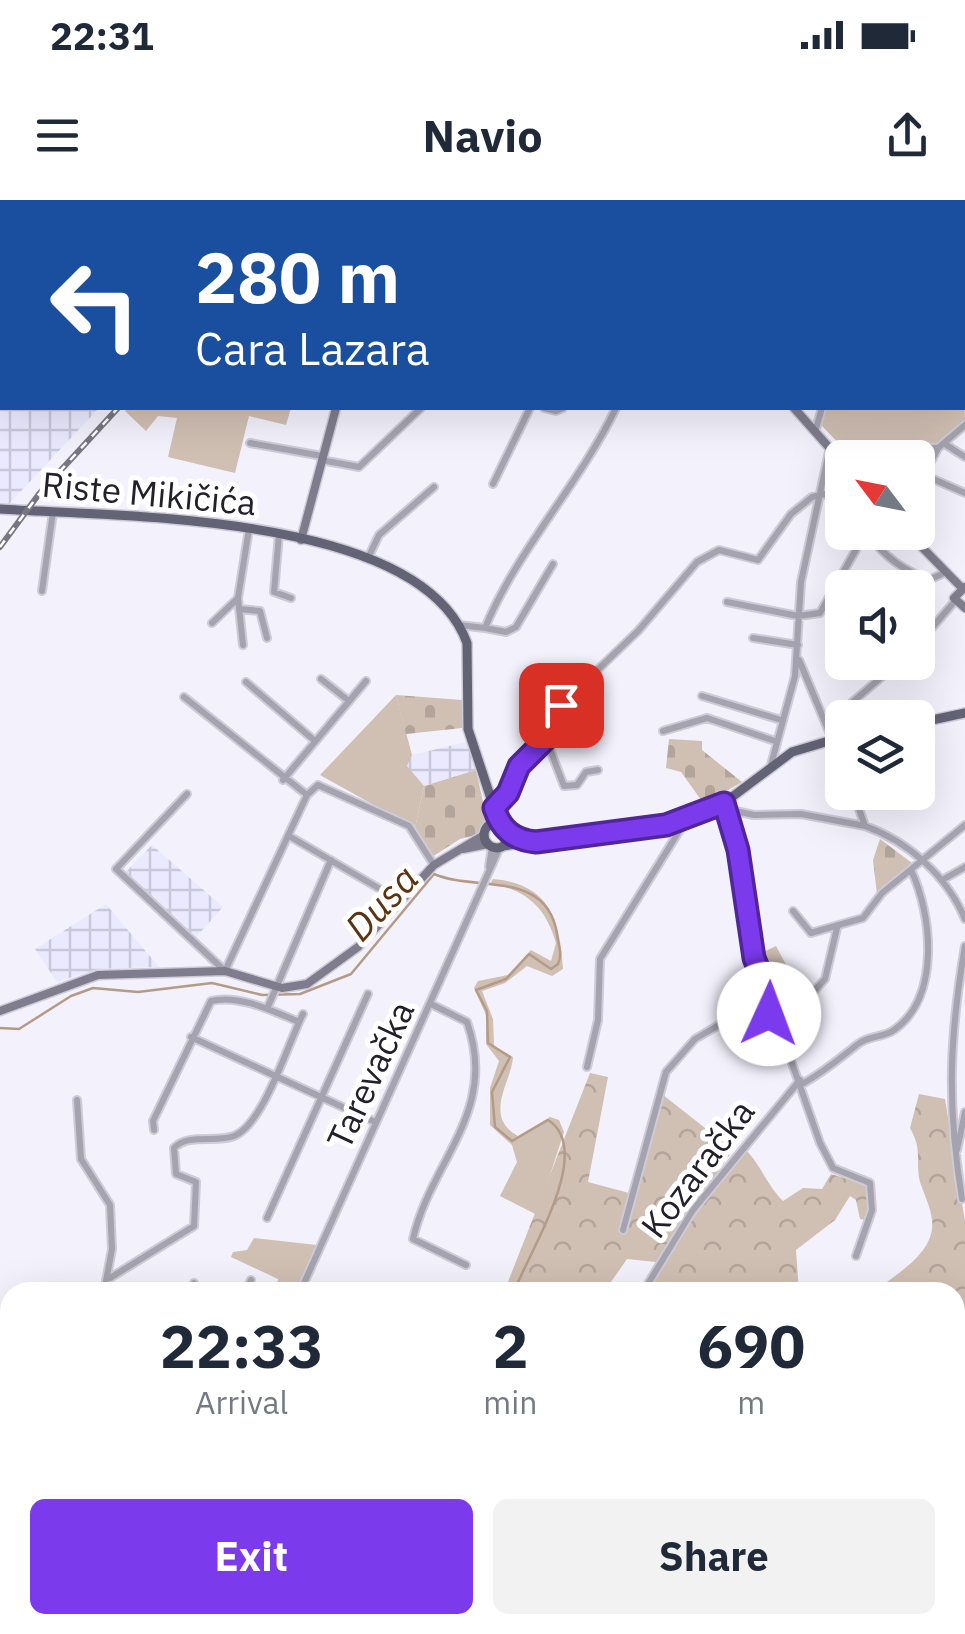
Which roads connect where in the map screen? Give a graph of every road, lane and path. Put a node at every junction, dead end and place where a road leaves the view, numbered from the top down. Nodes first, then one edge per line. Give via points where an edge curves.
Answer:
1 (335, 410) edge
2 (419, 410) edge
3 (529, 410) edge
4 (615, 410) edge
5 (796, 410) edge
6 (821, 410) edge
7 (965, 425) edge
8 (815, 432) junction
9 (825, 442) edge
10 (250, 444) dead end
11 (935, 446) edge
12 (942, 446) junction
13 (935, 457) edge
14 (965, 457) edge
15 (321, 458) junction
16 (825, 470) edge
17 (935, 480) edge
18 (493, 484) dead end
19 (434, 487) dead end
20 (965, 493) edge
21 (820, 494) junction
22 (825, 496) edge
23 (0, 508) edge
24 (53, 512) junction
25 (250, 528) junction
26 (279, 534) junction
27 (301, 540) junction
28 (858, 550) edge
29 (880, 550) edge
30 (923, 550) edge
31 (368, 558) junction
32 (552, 564) dead end
33 (944, 573) junction
34 (42, 591) dead end
35 (959, 592) edge
36 (238, 598) junction
37 (291, 598) dead end
38 (726, 602) dead end
39 (964, 608) edge
40 (239, 609) junction
41 (798, 616) junction
42 (212, 624) dead end
43 (938, 624) junction
44 (459, 625) junction
45 (935, 627) edge
46 (484, 628) junction
47 (267, 638) dead end
48 (753, 638) dead end
49 (798, 644) junction
50 (242, 645) dead end
51 (798, 659) junction
52 (321, 679) dead end
53 (878, 680) edge
54 (366, 681) dead end
55 (246, 682) dead end
56 (702, 696) dead end
57 (184, 697) dead end
58 (855, 700) edge
59 (349, 701) junction
60 (965, 713) edge
61 (781, 720) junction
62 (825, 720) edge
63 (935, 720) edge
64 (663, 730) dead end
65 (546, 739) junction
66 (775, 740) junction
67 (316, 741) junction
68 (825, 742) edge
69 (771, 766) junction
70 (598, 770) dead end
71 (284, 780) junction
72 (487, 785) junction
73 (187, 794) dead end
74 (307, 795) junction
75 (725, 807) junction
76 (494, 808) junction
77 (859, 810) edge
78 (686, 819) junction
79 (965, 825) edge
80 (865, 826) junction
81 (510, 834) junction
82 (289, 836) junction
83 (494, 838) junction
84 (536, 842) junction
85 (332, 860) junction
86 (921, 860) junction
87 (434, 864) junction
88 (965, 868) edge
89 (911, 870) junction
90 (944, 879) junction
91 (399, 900) junction
92 (792, 911) dead end
93 (965, 919) edge
94 (836, 928) junction
95 (965, 946) edge
96 (225, 971) junction
97 (273, 988) junction
98 (368, 994) dead end
99 (431, 1004) junction
100 (268, 1006) junction
101 (0, 1011) edge
102 (303, 1014) dead end
103 (299, 1022) junction
104 (782, 1027) junction
105 (192, 1037) junction
106 (588, 1068) dead end
107 (275, 1074) junction
108 (801, 1082) junction
109 (323, 1098) junction
110 (76, 1100) dead end
111 (965, 1112) edge
112 (375, 1122) junction
113 (154, 1130) dead end
114 (956, 1162) junction
115 (962, 1200) dead end
116 (266, 1218) dead end
117 (624, 1230) dead end
118 (856, 1256) dead end
119 (466, 1264) dead end
120 (110, 1278) junction
121 (108, 1282) edge
122 (304, 1282) edge
123 (649, 1282) edge

1 - 15 main road
2 - 15 street via 359,466
3 - 18 street
4 - 46 street via 500,590
5 - 8 main road
6 - 8 street
7 - 12 street
8 - 9 main road
10 - 15 street
11 - 12 street
12 - 13 street
12 - 14 street
15 - 27 main road
16 - 21 street
17 - 20 street
19 - 31 street via 380,535
21 - 22 street
21 - 41 street
21 - 65 street via 791,514 758,560 719,550 697,562 561,705
23 - 24 main road, Riste Mikičića
24 - 25 main road, Riste Mikičića
24 - 34 street
25 - 26 main road, Riste Mikičića
25 - 36 street
26 - 27 main road, Riste Mikičića
26 - 37 street via 274,592
27 - 31 main road, Riste Mikičića
28 - 41 street via 820,614
29 - 33 street via 890,562 930,580
30 - 33 main road
31 - 44 main road, Riste Mikičića via 425,588
32 - 46 street via 516,627
33 - 35 main road
35 - 39 main road
35 - 43 street
36 - 40 street
36 - 42 street
38 - 41 street
39 - 43 street
40 - 47 street via 260,611
40 - 50 street
41 - 49 street
43 - 45 street
44 - 46 street
44 - 72 main road via 467,643 468,730
48 - 49 street
49 - 51 street
51 - 61 street
51 - 62 street
52 - 59 street
53 - 58 street
54 - 59 street
55 - 67 street
56 - 61 street
57 - 71 street
59 - 67 street
60 - 63 main road
61 - 66 street
64 - 66 street via 707,718
65 - 70 street via 564,786
65 - 76 street via 519,766
66 - 69 street
67 - 71 street
68 - 69 main road
69 - 75 main road
71 - 74 street
72 - 76 main road
72 - 83 main road
73 - 96 street via 116,869
74 - 82 street
74 - 87 street via 324,785 409,826
75 - 78 main road
75 - 80 street
75 - 104 street via 754,958
76 - 83 main road
77 - 80 street
78 - 84 main road
78 - 106 street via 600,959
79 - 86 street
80 - 86 street
81 - 83 main road
81 - 83 main road
81 - 84 main road
82 - 85 street
82 - 96 street
83 - 84 main road
83 - 87 main road
83 - 99 street, Tarevačka via 484,883
85 - 91 street
85 - 97 street
86 - 89 street
86 - 90 street
87 - 91 main road
88 - 90 street
89 - 94 street via 862,918
89 - 108 street, Kozaračka via 926,909 920,992 897,1028 860,1042 833,1067
90 - 93 street
91 - 97 main road via 338,966 307,984
92 - 94 street via 811,933
94 - 104 street via 826,979
95 - 114 street via 951,1056
96 - 97 main road
96 - 101 main road via 98,975
97 - 100 street
98 - 109 street
99 - 112 street, Tarevačka
99 - 119 street via 467,1022 474,1097 413,1239
100 - 103 street
100 - 105 street via 210,1001
102 - 103 street
103 - 107 street
104 - 108 street
104 - 117 street via 754,1010 694,1038 662,1080
105 - 107 street
105 - 113 street
107 - 109 street
107 - 120 street via 242,1131 181,1141 174,1148 176,1174 196,1182 194,1226
108 - 118 street via 828,1162 870,1183 874,1193
108 - 123 street, Kozaračka via 693,1210
109 - 112 street
109 - 116 street
110 - 120 street via 82,1159 110,1205
111 - 114 street
112 - 122 street, Tarevačka
114 - 115 street
120 - 121 street

